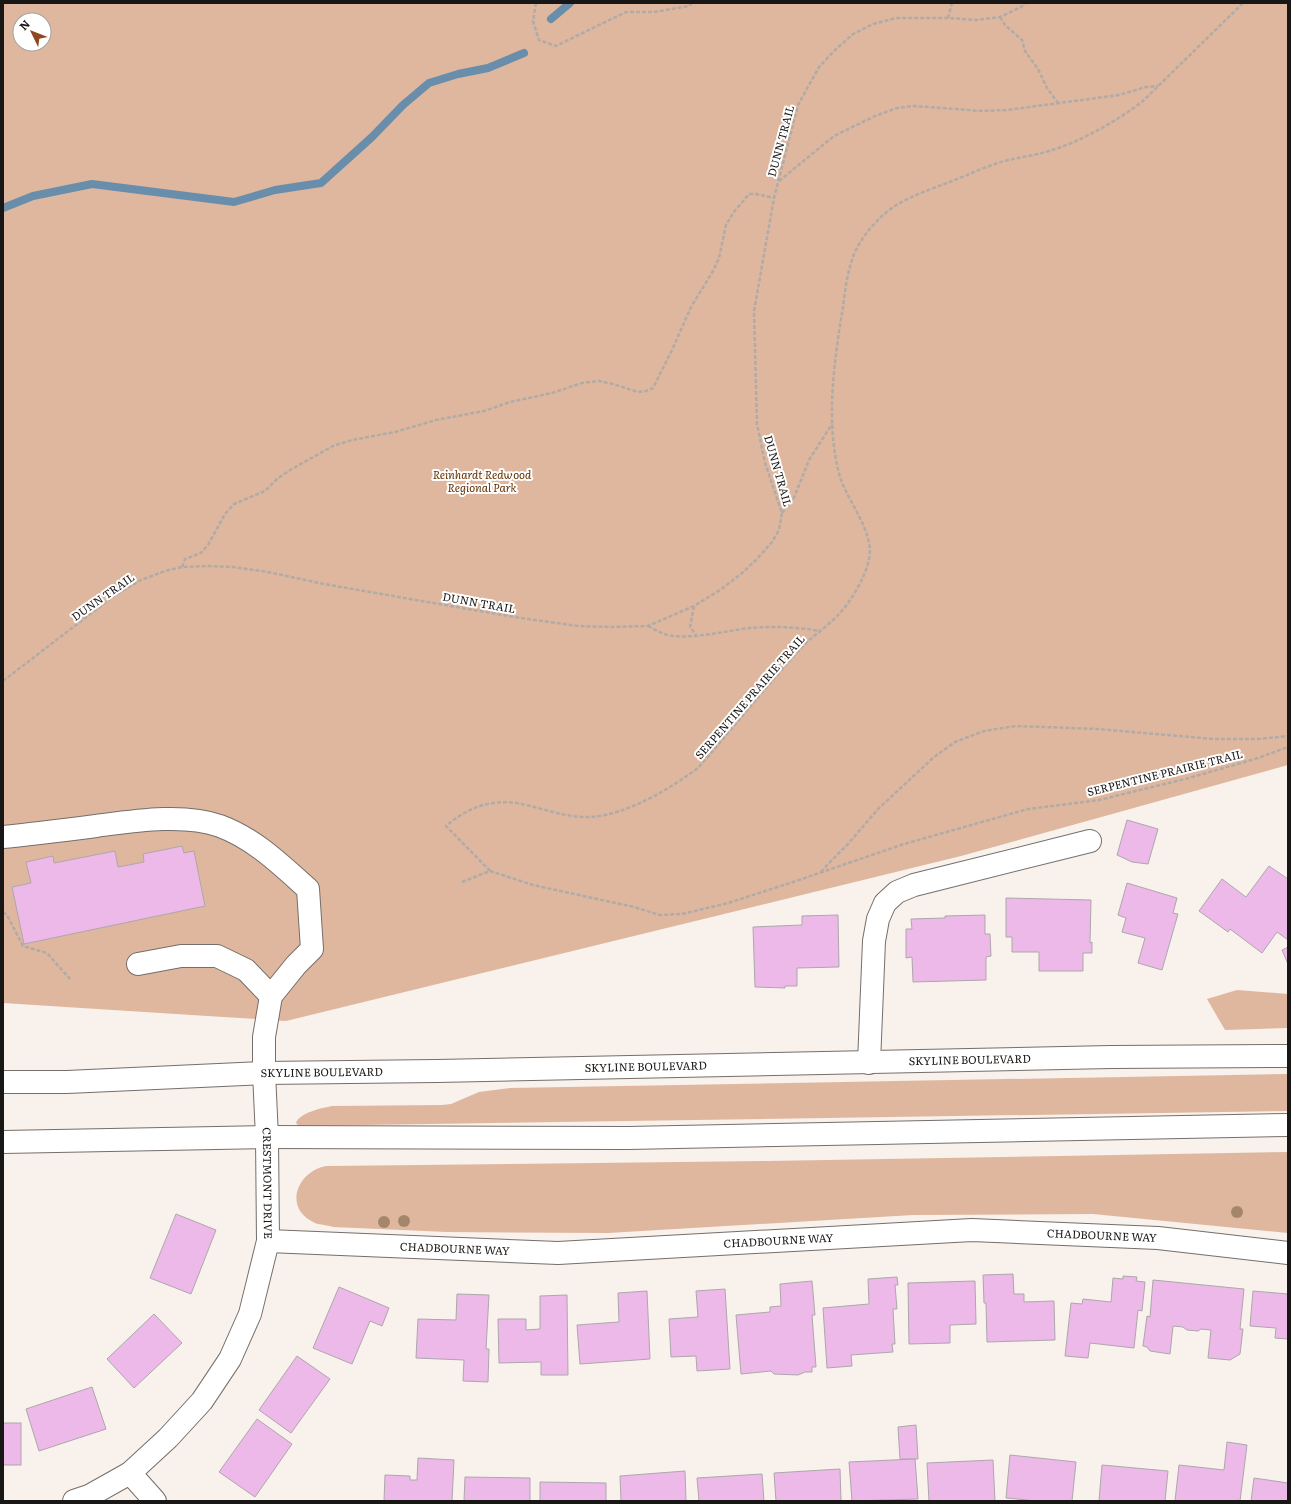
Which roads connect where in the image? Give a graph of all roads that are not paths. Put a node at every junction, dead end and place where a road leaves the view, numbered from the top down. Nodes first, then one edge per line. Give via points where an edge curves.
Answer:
1 (3, 837) edge
2 (1090, 841) dead end
3 (138, 964) dead end
4 (272, 996) junction
5 (1288, 1056) edge
6 (869, 1063) junction
7 (264, 1073) junction
8 (3, 1082) edge
9 (1288, 1125) edge
10 (267, 1137) junction
11 (3, 1142) edge
12 (268, 1241) junction
13 (1288, 1253) edge
14 (130, 1473) junction
15 (74, 1501) edge
16 (155, 1501) edge

1 - 4 main road via 171,819 219,826 254,843 308,889 312,949
2 - 6 main road via 914,885 897,892 885,903 878,919 874,941
3 - 4 main road via 181,956 217,956 246,970
4 - 7 main road, CRESTMONT DRIVE via 264,1037
5 - 6 main road, SKYLINE BOULEVARD
6 - 7 main road, SKYLINE BOULEVARD
7 - 8 main road, SKYLINE BOULEVARD via 67,1082
7 - 10 main road, CRESTMONT DRIVE
9 - 10 main road via 628,1138
10 - 11 main road
10 - 12 main road, CRESTMONT DRIVE
12 - 13 main road, CHADBOURNE WAY via 558,1253 972,1230 1158,1238
12 - 14 main road, CRESTMONT DRIVE via 250,1314 230,1359 202,1400 168,1438
14 - 15 main road, CRESTMONT DRIVE via 89,1496
14 - 16 main road

